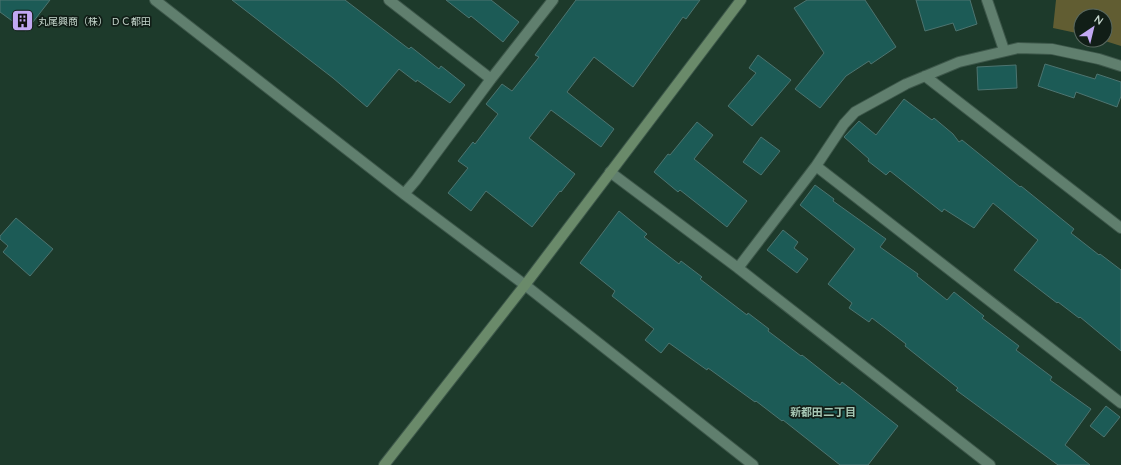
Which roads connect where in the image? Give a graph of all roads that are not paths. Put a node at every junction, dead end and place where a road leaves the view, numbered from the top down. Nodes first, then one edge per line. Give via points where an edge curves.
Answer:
1 (155, 0) edge
2 (389, 0) edge
3 (553, 0) edge
4 (741, 0) edge
5 (987, 0) edge
6 (1004, 50) junction
7 (1121, 66) edge
8 (925, 76) junction
9 (491, 79) junction
10 (816, 166) junction
11 (610, 172) junction
12 (404, 194) junction
13 (1121, 228) edge
14 (738, 268) junction
15 (525, 285) junction
16 (1121, 402) edge
17 (384, 465) edge
18 (753, 465) edge
19 (990, 465) edge

1 - 12 street
2 - 9 street
3 - 9 street
4 - 11 street
5 - 6 street
6 - 7 street via 1052,48
6 - 8 street via 959,62
8 - 10 street via 855,112
8 - 13 street
9 - 12 street
10 - 14 street
10 - 16 street
11 - 14 street
11 - 15 street
12 - 15 street
14 - 19 street
15 - 17 street
15 - 18 street

